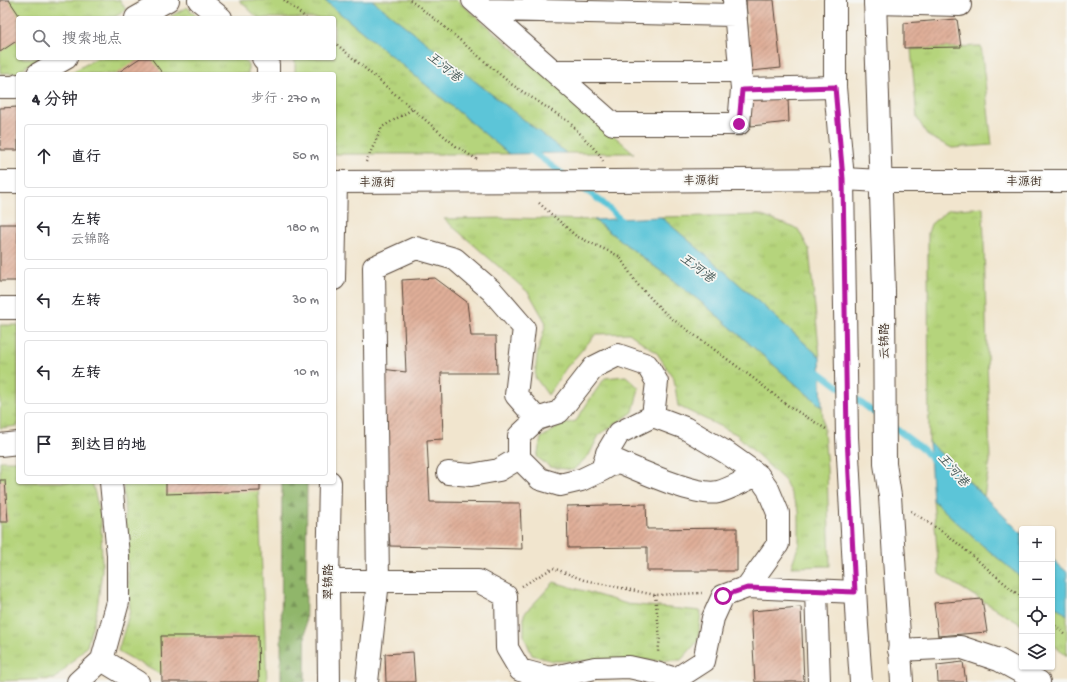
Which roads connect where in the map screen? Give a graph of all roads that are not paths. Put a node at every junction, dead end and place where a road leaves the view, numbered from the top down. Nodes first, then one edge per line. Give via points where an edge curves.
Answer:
1 (168, 0) edge
2 (199, 0) edge
3 (835, 0) edge
4 (875, 2) edge
5 (960, 4) dead end
6 (479, 5) edge
7 (734, 8) edge
8 (140, 16) edge
9 (219, 16) edge
10 (62, 60) edge
11 (265, 60) edge
12 (553, 71) junction
13 (42, 72) edge
14 (268, 72) edge
15 (741, 80) junction
16 (16, 86) edge
17 (0, 87) edge
18 (835, 87) junction
19 (843, 179) junction
20 (881, 181) junction
21 (1067, 181) edge
22 (0, 182) edge
23 (16, 182) edge
24 (342, 182) edge
25 (336, 255) edge
26 (0, 308) edge
27 (16, 308) edge
28 (653, 416) junction
29 (537, 420) junction
30 (16, 443) edge
31 (0, 445) edge
32 (519, 458) junction
33 (602, 470) junction
34 (448, 473) dead end
35 (758, 475) junction
36 (111, 484) edge
37 (330, 484) edge
38 (328, 581) junction
39 (378, 581) junction
40 (747, 588) junction
41 (816, 590) junction
42 (855, 592) junction
43 (899, 650) junction
44 (102, 660) junction
45 (516, 676) edge
46 (656, 677) edge
47 (78, 682) edge
48 (138, 682) edge
49 (329, 682) edge
50 (367, 682) edge
51 (819, 682) edge
52 (861, 682) edge
53 (902, 682) edge
54 (1039, 682) edge

1 - 8 main road
2 - 9 main road
3 - 18 main road
4 - 5 main road
4 - 20 main road, 云锦路
6 - 7 main road
6 - 12 main road
7 - 15 main road
10 - 13 main road
11 - 14 main road via 268,64
12 - 15 main road
12 - 15 main road via 613,124 739,124
15 - 18 main road
16 - 17 main road
18 - 19 main road
19 - 20 main road, 丰源街
19 - 24 main road, 丰源街
19 - 42 main road via 847,439
20 - 21 main road, 丰源街
20 - 43 main road, 云锦路 via 885,464 890,496
22 - 23 main road
24 - 25 main road
26 - 27 main road
28 - 29 main road via 657,382 647,365 618,355 594,367 559,412
28 - 33 main road via 619,433 607,453
28 - 35 main road via 685,428
29 - 32 main road via 520,436
29 - 39 main road via 516,395 524,328 492,291 455,259 416,248 374,267
30 - 31 main road
32 - 33 main road via 540,479 560,485 581,480
32 - 34 main road via 499,470 471,476
33 - 35 main road via 617,461 651,476 700,492 717,492
35 - 40 main road via 768,489 778,513 778,544
36 - 44 main road via 118,555 118,602
37 - 38 main road, 翠锦路
38 - 39 main road
38 - 49 main road, 翠锦路
39 - 45 main road via 478,581 506,596 507,648
39 - 50 main road
40 - 41 main road
40 - 46 main road via 723,596 713,618 704,661 676,679
41 - 42 main road
41 - 51 main road
42 - 52 main road
43 - 53 main road, 云锦路
43 - 54 main road via 960,646 1000,660
44 - 47 main road
44 - 48 main road
45 - 46 main road via 550,678 595,668 629,667

